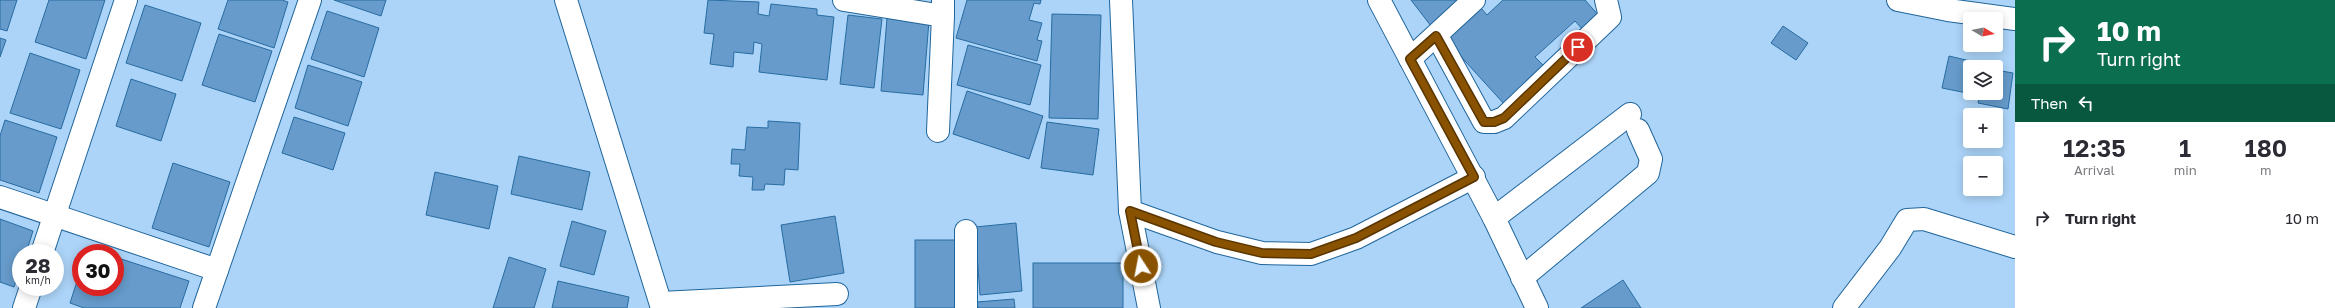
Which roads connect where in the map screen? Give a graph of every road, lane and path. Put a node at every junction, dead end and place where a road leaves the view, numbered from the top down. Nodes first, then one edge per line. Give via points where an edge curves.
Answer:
1 (126, 0) edge
2 (310, 0) edge
3 (566, 0) edge
4 (844, 0) edge
5 (1121, 0) edge
6 (1379, 0) edge
7 (1474, 0) edge
8 (1606, 0) edge
9 (1898, 0) edge
10 (943, 8) edge
11 (2015, 19) edge
12 (1436, 36) junction
13 (1410, 59) junction
14 (938, 131) dead end
15 (1474, 177) junction
16 (0, 197) edge
17 (1130, 211) junction
18 (55, 215) junction
19 (1494, 218) junction
20 (966, 231) dead end
21 (45, 244) edge
22 (2015, 248) edge
23 (217, 270) junction
24 (1522, 278) junction
25 (837, 294) dead end
26 (28, 296) edge
27 (661, 306) edge
28 (24, 308) edge
29 (204, 308) edge
30 (966, 308) edge
31 (1149, 308) edge
32 (1537, 308) edge
33 (1844, 308) edge

1 - 18 street
2 - 23 street
3 - 27 street
4 - 10 street
5 - 17 street
6 - 13 street
7 - 12 street
8 - 12 street via 1610,17 1504,118 1494,122 1484,122
9 - 11 street
10 - 14 street
12 - 13 street
13 - 15 street
15 - 17 street via 1356,238 1311,254 1262,253 1216,242
15 - 19 street
16 - 18 street
17 - 31 street
18 - 21 street
18 - 23 street
19 - 24 street
19 - 24 street via 1634,122 1651,159 1648,173
20 - 30 street
22 - 33 street via 1924,219 1907,220 1890,248
23 - 29 street
24 - 32 street
25 - 27 street
26 - 28 street

